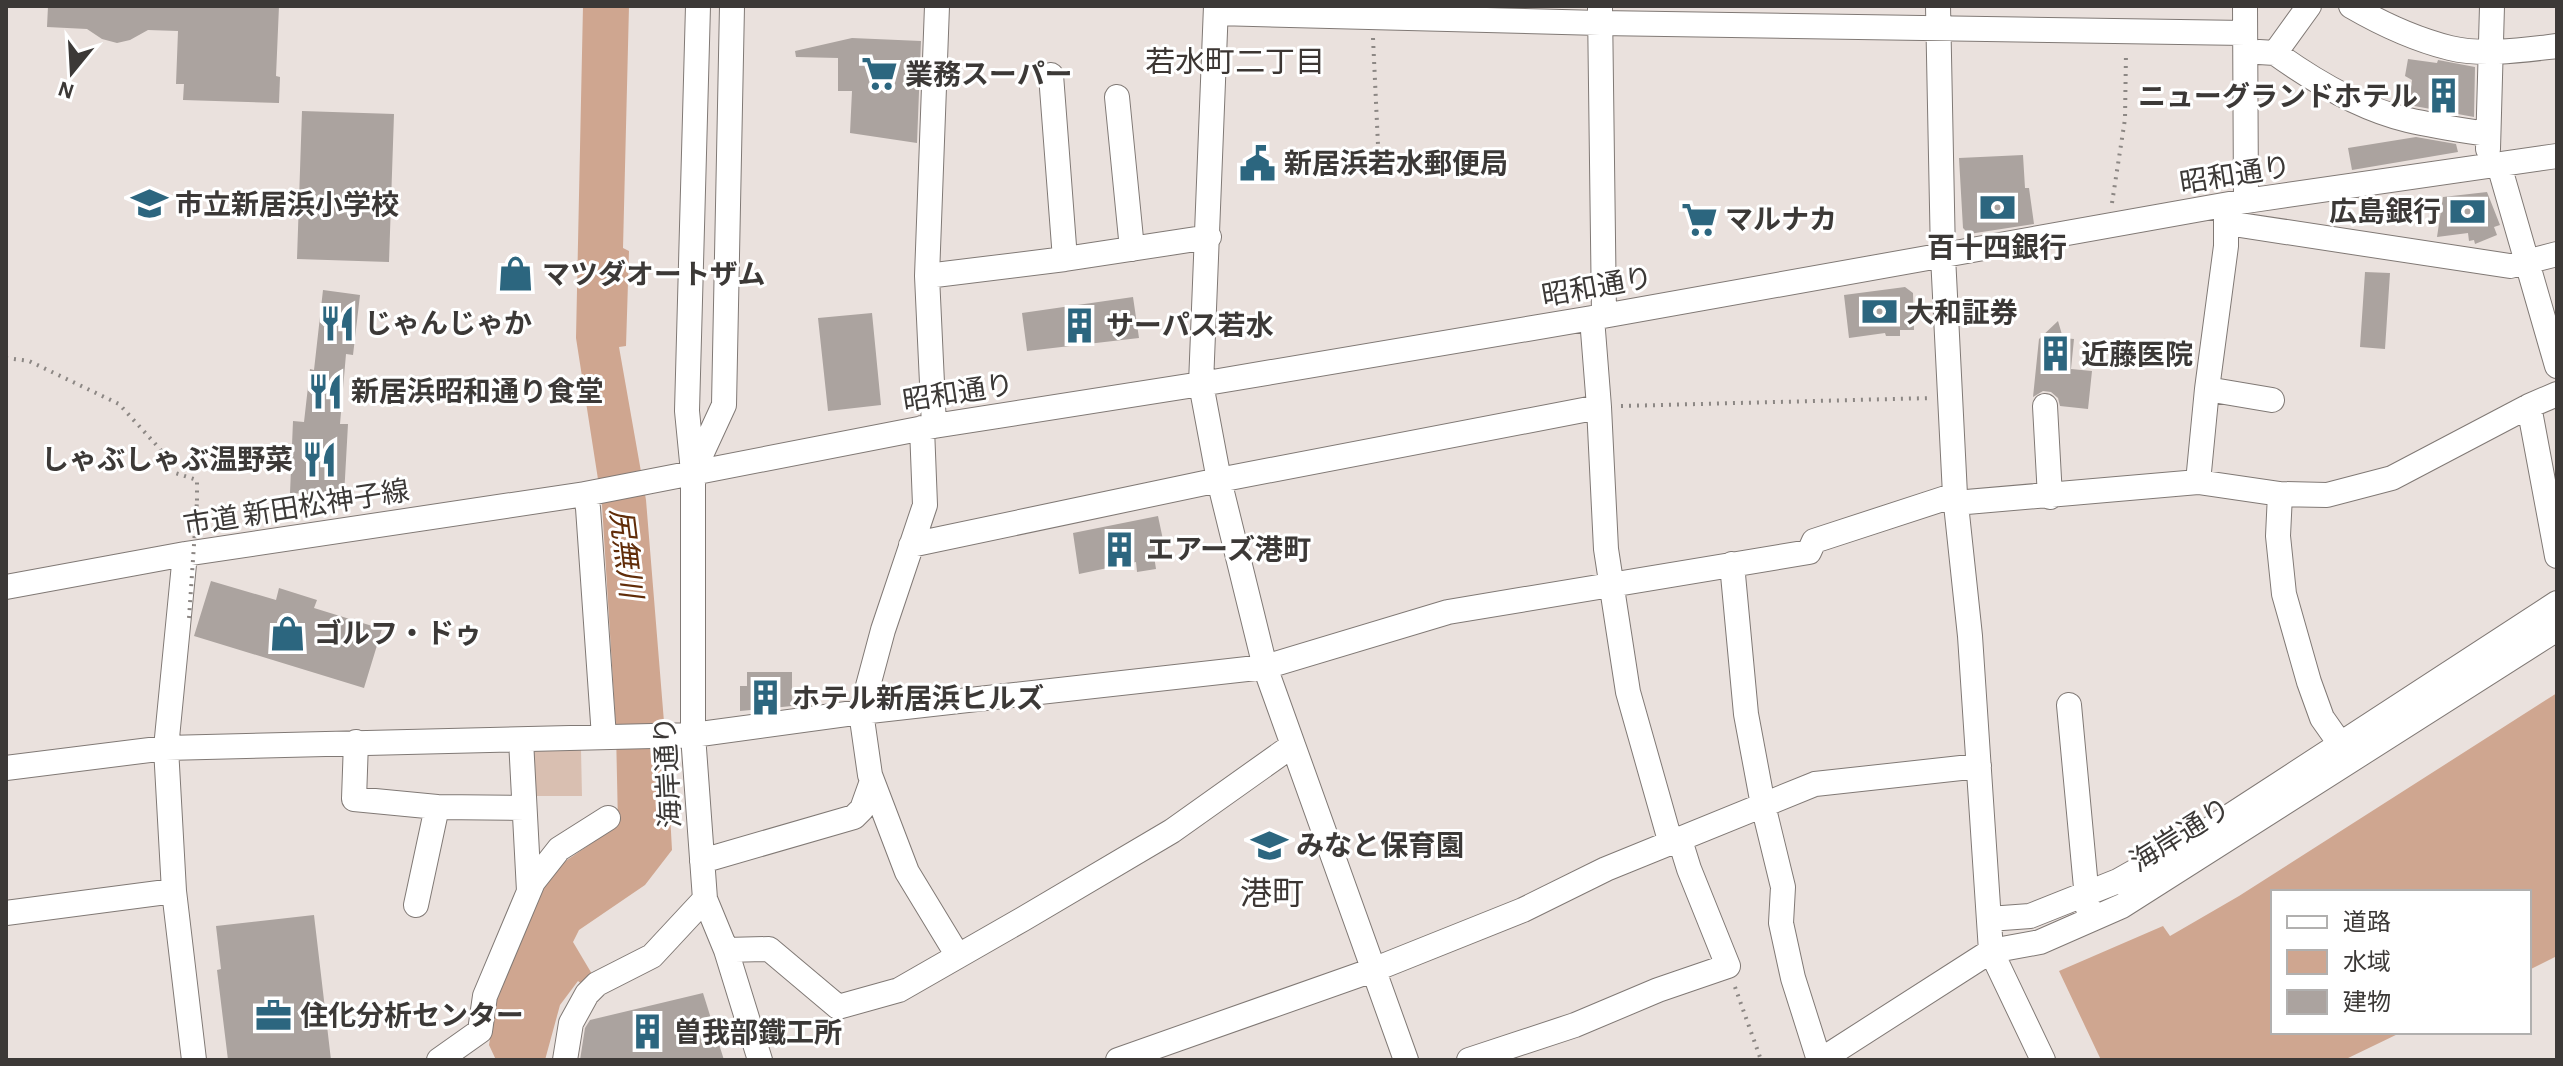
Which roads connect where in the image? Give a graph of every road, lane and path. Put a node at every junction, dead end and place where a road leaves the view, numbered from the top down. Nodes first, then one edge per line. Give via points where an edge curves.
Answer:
1 (698, 6) edge
2 (732, 6) edge
3 (937, 6) edge
4 (2245, 6) edge
5 (2309, 6) edge
6 (2351, 6) edge
7 (2492, 6) edge
8 (1216, 10) edge
9 (1600, 14) edge
10 (1372, 16) junction
11 (1938, 16) edge
12 (2126, 31) junction
13 (2245, 42) junction
14 (2557, 46) edge
15 (2492, 51) junction
16 (2275, 53) junction
17 (1051, 75) dead end
18 (1117, 97) dead end
19 (2487, 134) junction
20 (1378, 145) dead end
21 (2557, 156) edge
22 (2495, 166) junction
23 (2233, 210) junction
24 (2109, 226) junction
25 (1209, 237) junction
26 (1132, 249) junction
27 (2557, 254) edge
28 (1943, 256) junction
29 (1065, 259) junction
30 (2526, 261) junction
31 (927, 276) junction
32 (1598, 316) junction
33 (6, 358) edge
34 (2557, 366) edge
35 (1201, 384) junction
36 (2207, 389) junction
37 (2557, 394) edge
38 (1950, 398) junction
39 (2272, 400) dead end
40 (2045, 406) dead end
41 (2529, 406) junction
42 (1599, 407) junction
43 (928, 427) junction
44 (693, 472) junction
45 (1219, 480) junction
46 (648, 481) joint
47 (2198, 482) junction
48 (591, 493) junction
49 (2280, 494) junction
50 (2050, 497) junction
51 (1955, 499) junction
52 (911, 545) junction
53 (185, 554) junction
54 (2557, 556) edge
55 (1732, 564) junction
56 (1611, 585) junction
57 (6, 587) edge
58 (2557, 603) edge
59 (189, 618) dead end
60 (2557, 629) edge
61 (1265, 667) junction
62 (2069, 705) dead end
63 (861, 712) junction
64 (693, 735) junction
65 (608, 738) junction
66 (521, 740) junction
67 (356, 742) junction
68 (1293, 745) junction
69 (166, 748) junction
70 (2346, 752) junction
71 (1979, 766) junction
72 (6, 768) edge
73 (872, 781) junction
74 (1763, 805) junction
75 (437, 807) junction
76 (524, 808) junction
77 (608, 818) dead end
78 (1676, 842) junction
79 (702, 861) junction
80 (174, 891) junction
81 (529, 891) junction
82 (2086, 894) junction
83 (705, 899) junction
84 (416, 905) dead end
85 (6, 913) edge
86 (1989, 919) junction
87 (2088, 921) junction
88 (726, 950) junction
89 (1991, 951) junction
90 (958, 956) junction
91 (1728, 966) junction
92 (1373, 970) junction
93 (194, 1060) edge
94 (439, 1060) edge
95 (565, 1060) edge
96 (760, 1060) edge
97 (1118, 1060) edge
98 (1406, 1060) edge
99 (1469, 1060) edge
100 (1761, 1060) edge
101 (1820, 1060) edge
102 (2043, 1060) edge

1 - 44 street, 海岸通り via 687,411
2 - 44 street via 724,405
3 - 31 street
4 - 13 street
5 - 16 street
6 - 15 street via 2387,27 2452,48
7 - 15 street
8 - 10 street
8 - 25 street
9 - 10 street
9 - 11 street
9 - 32 street
10 - 20 path
11 - 12 street
11 - 28 street
12 - 13 street
12 - 24 path via 2125,119
13 - 16 street
13 - 23 street
14 - 15 street
15 - 19 street
16 - 19 street via 2332,88 2405,120
17 - 29 street
18 - 26 street
19 - 22 street
21 - 22 street, 昭和通り
22 - 23 street, 昭和通り
22 - 30 street
23 - 24 street, 昭和通り
23 - 30 street via 2510,266
23 - 36 street
24 - 28 street, 昭和通り
25 - 26 street
25 - 35 street
26 - 29 street
27 - 30 street
28 - 32 street, 昭和通り
28 - 38 street
29 - 31 street
30 - 34 street
31 - 43 street
32 - 35 street, 昭和通り
32 - 42 street
33 - 59 path, bridge via 29,361 119,404 160,449 169,471 197,480
35 - 43 street, 昭和通り
35 - 45 street
36 - 39 street
36 - 47 street
37 - 41 street
38 - 42 path
38 - 51 street
40 - 50 street
41 - 49 street via 2392,478 2327,495
41 - 54 street
42 - 45 street
42 - 56 street
43 - 44 street, 昭和通り
43 - 52 street via 925,505
44 - 46 street, 昭和通り
44 - 64 street, 海岸通り
45 - 52 street
45 - 61 street
46 - 48 street, 市道 新田松神子線
47 - 49 street
47 - 50 street
48 - 53 street, 市道 新田松神子線
48 - 65 street via 588,508
49 - 70 street via 2284,594 2322,718
50 - 51 street
51 - 55 street via 1814,541 1809,552
51 - 71 street
52 - 63 street
53 - 57 street, 市道 新田松神子線
53 - 69 street
55 - 56 street
55 - 74 street via 1746,714
56 - 61 street via 1448,612
56 - 78 street via 1628,692
58 - 70 street
60 - 70 street, 海岸通り
61 - 63 street
61 - 68 street
62 - 82 street
63 - 64 street
63 - 73 street
64 - 65 street
64 - 79 street, 海岸通り
65 - 66 street
66 - 67 street
66 - 76 street
67 - 69 street
67 - 75 street via 354,799
68 - 90 street via 1172,831
68 - 92 street
69 - 72 street
69 - 80 street
70 - 82 street
70 - 87 street, 海岸通り via 2122,906
71 - 74 street via 1815,784
71 - 86 street
73 - 79 street via 854,817
73 - 90 street via 907,872
74 - 78 street
74 - 101 street via 1783,887 1781,923 1793,978
75 - 76 street
75 - 84 street
76 - 81 street
77 - 81 street via 559,849
78 - 91 street
78 - 92 street
79 - 83 street, 海岸通り
80 - 85 street
80 - 93 street
81 - 94 street via 485,996 480,1031
82 - 86 street via 2030,916
82 - 87 street
83 - 88 street, 海岸通り
83 - 95 street via 652,956 587,994 571,1023
86 - 89 street
87 - 89 street, 海岸通り via 2040,942
88 - 90 street via 769,949 838,1007 899,990
88 - 96 street, 海岸通り
89 - 101 street, 海岸通り
89 - 102 street
91 - 99 street
91 - 100 path
92 - 97 street
92 - 98 street

